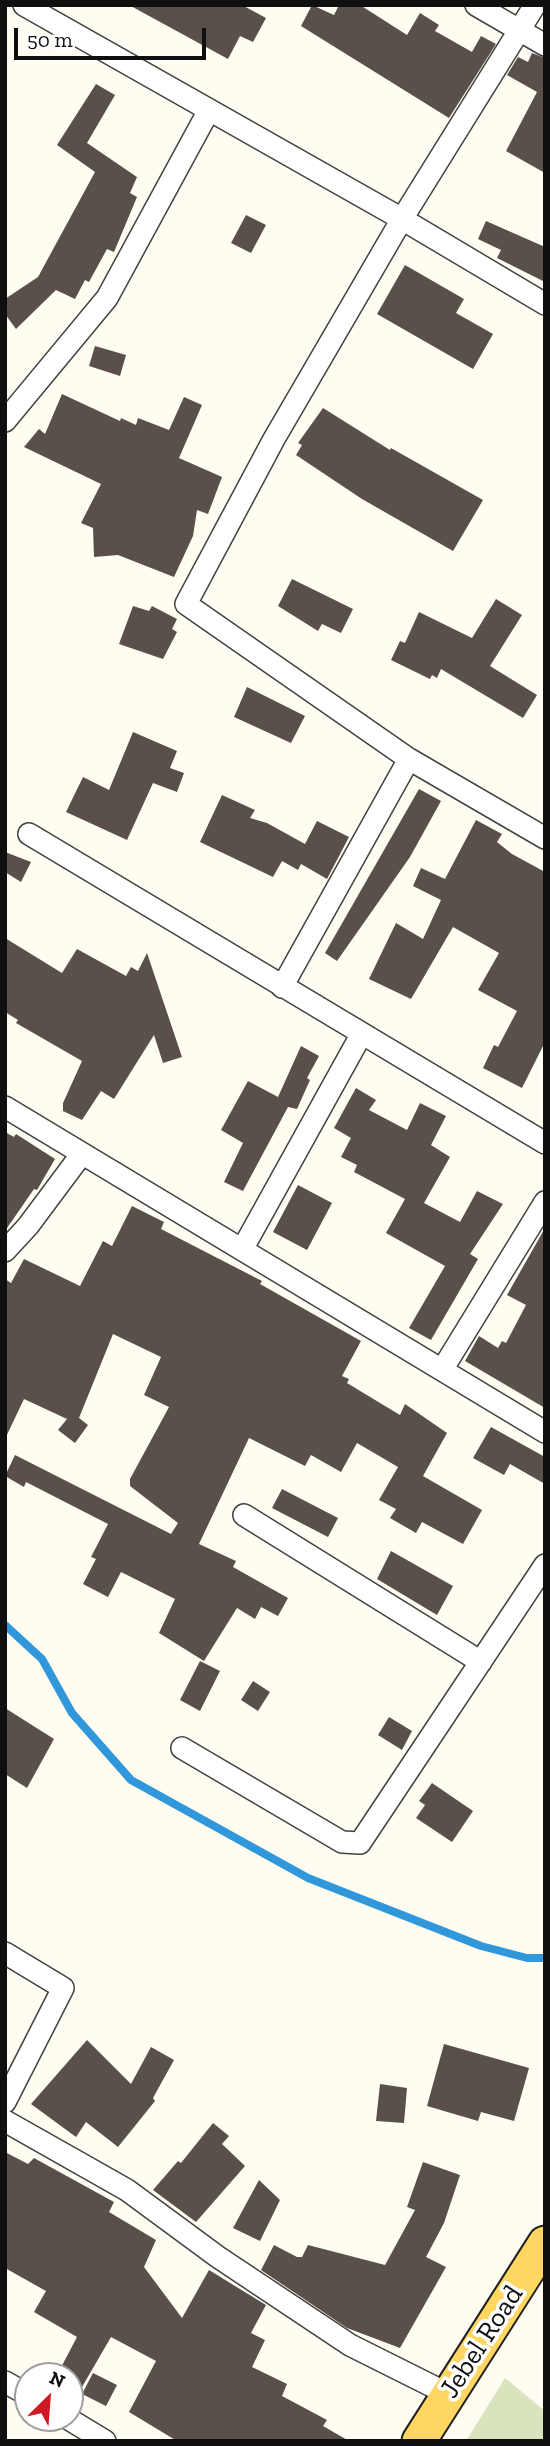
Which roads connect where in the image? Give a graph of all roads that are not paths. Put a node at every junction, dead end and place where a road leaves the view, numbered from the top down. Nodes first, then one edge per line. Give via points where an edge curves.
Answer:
1 (476, 5) edge
2 (534, 5) edge
3 (37, 8) edge
4 (518, 30) junction
5 (545, 45) edge
6 (208, 112) junction
7 (402, 219) junction
8 (545, 304) edge
9 (5, 421) edge
10 (409, 759) junction
11 (29, 834) dead end
12 (545, 838) edge
13 (282, 987) junction
14 (361, 1035) junction
15 (5, 1107) edge
16 (545, 1143) edge
17 (81, 1155) junction
18 (545, 1202) edge
19 (243, 1248) junction
20 (5, 1251) edge
21 (442, 1370) junction
22 (545, 1432) edge
23 (244, 1515) dead end
24 (545, 1565) edge
25 (481, 1661) junction
26 (182, 1748) dead end
27 (5, 1953) edge
28 (5, 2102) edge
29 (5, 2121) edge
30 (545, 2243) edge
31 (448, 2394) junction
32 (84, 2429) edge
33 (105, 2441) edge
34 (419, 2441) edge

1 - 4 street
2 - 4 street
3 - 6 street
4 - 5 street
4 - 7 street
6 - 7 street
6 - 9 street via 107,298
7 - 8 street
7 - 10 street via 274,439 186,604
10 - 12 street
10 - 13 street
11 - 13 street
13 - 14 street
14 - 16 street
14 - 19 street
15 - 17 street
17 - 19 street
17 - 20 street
18 - 21 street
19 - 21 street
21 - 22 street
23 - 25 street
24 - 25 street
25 - 26 street via 360,1843 342,1842
27 - 28 street via 63,1988
29 - 31 street via 127,2190 218,2258 350,2345
30 - 31 main road, Jebel Road
31 - 34 main road, Jebel Road
32 - 33 street

